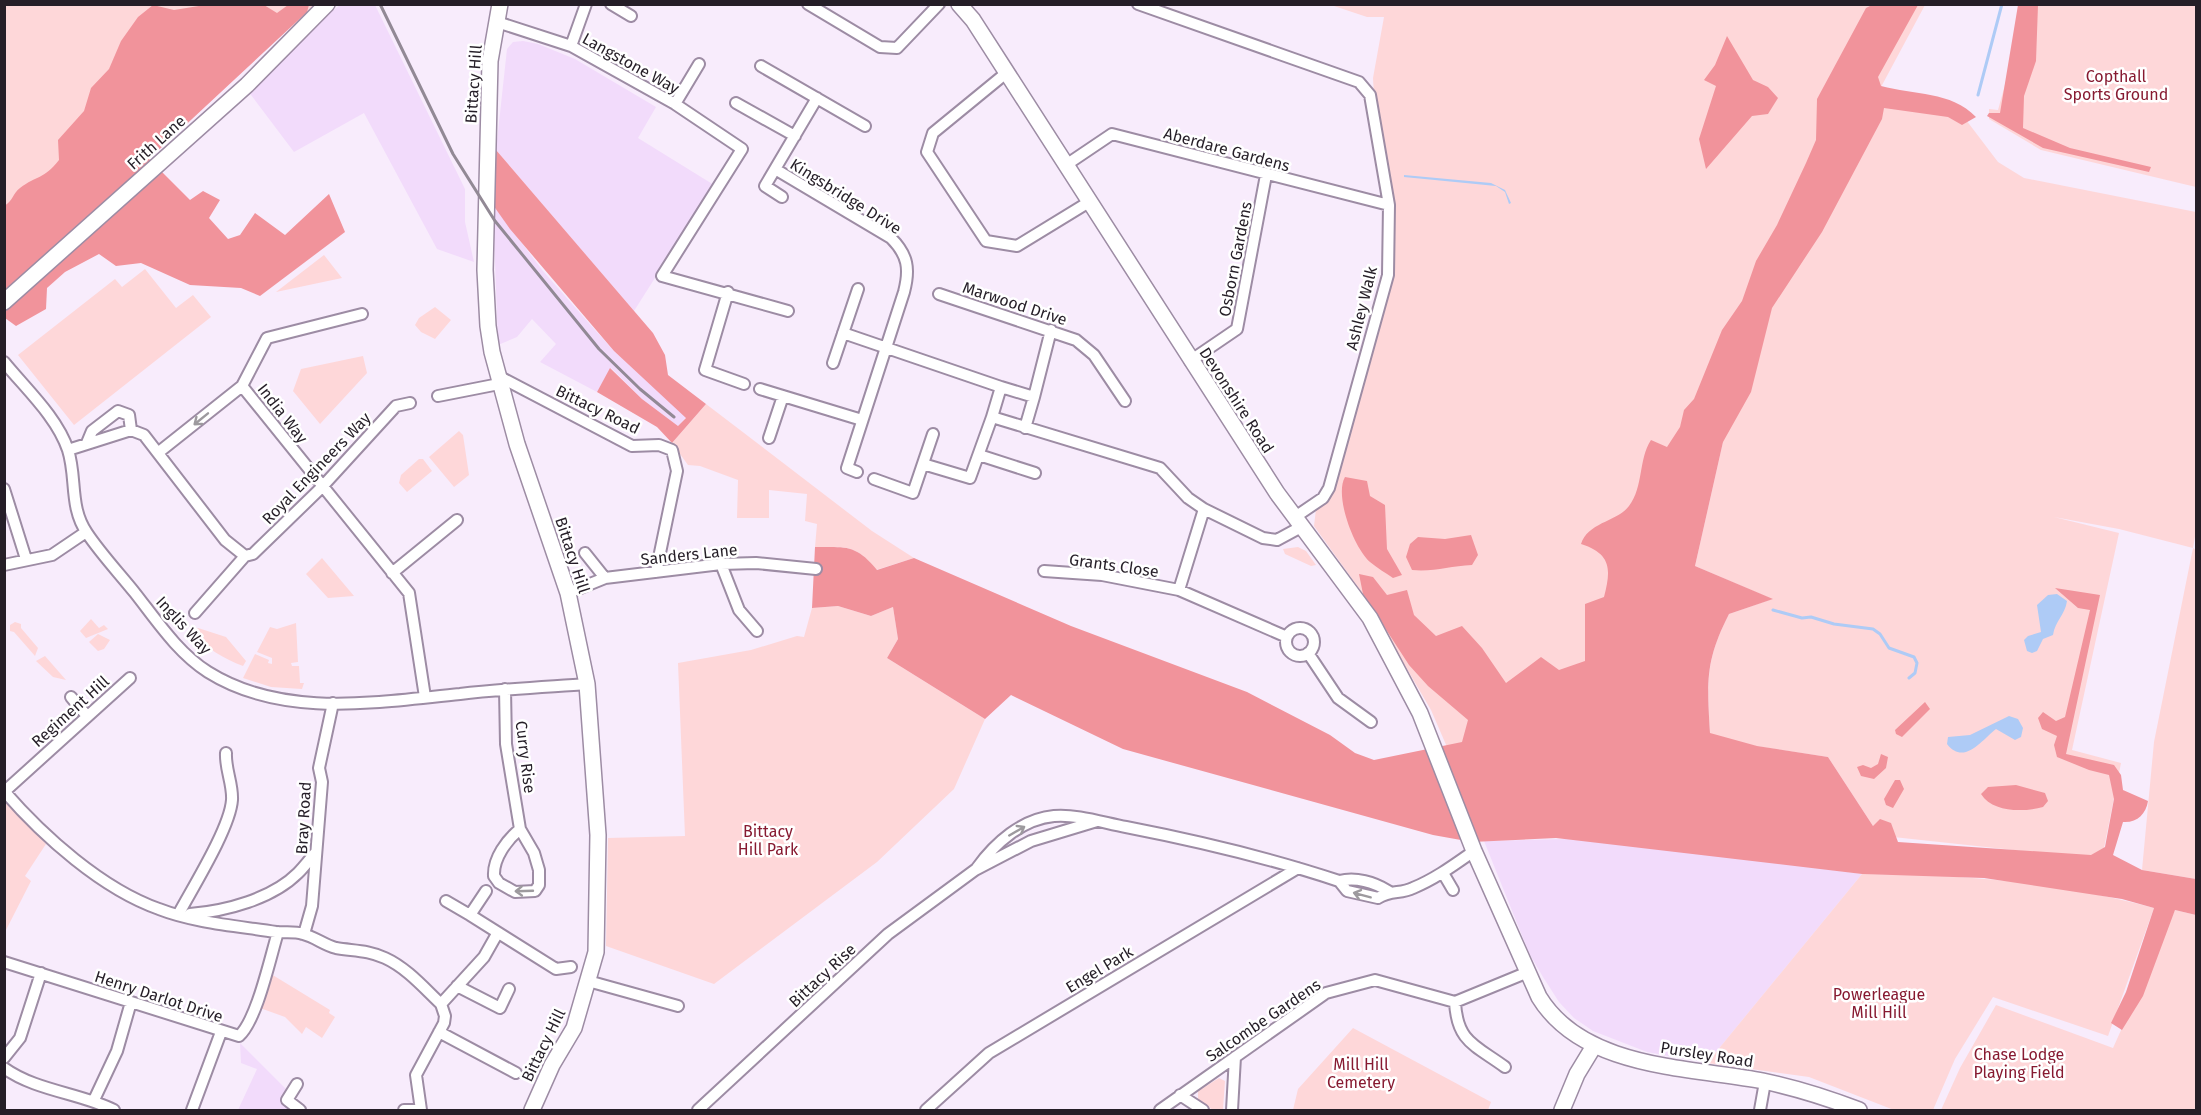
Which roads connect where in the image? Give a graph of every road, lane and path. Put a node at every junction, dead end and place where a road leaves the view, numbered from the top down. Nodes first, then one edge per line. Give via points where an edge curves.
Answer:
1 (327, 4) edge
2 (500, 4) edge
3 (586, 4) edge
4 (611, 4) edge
5 (808, 4) edge
6 (939, 4) edge
7 (959, 4) edge
8 (1138, 4) edge
9 (631, 16) dead end
10 (497, 22) junction
11 (571, 46) junction
12 (699, 64) dead end
13 (761, 66) dead end
14 (1005, 74) junction
15 (817, 98) junction
16 (736, 103) dead end
17 (675, 104) junction
18 (865, 126) dead end
19 (795, 136) junction
20 (1066, 165) junction
21 (775, 169) junction
22 (1266, 175) junction
23 (782, 197) dead end
24 (1089, 202) junction
25 (1389, 205) junction
26 (858, 289) dead end
27 (728, 292) junction
28 (939, 294) dead end
29 (4, 302) edge
30 (788, 311) dead end
31 (362, 314) dead end
32 (1051, 330) junction
33 (843, 333) junction
34 (885, 349) junction
35 (1190, 361) junction
36 (4, 362) edge
37 (832, 363) dead end
38 (498, 380) junction
39 (744, 384) dead end
40 (242, 386) junction
41 (1001, 387) junction
42 (760, 389) dead end
43 (438, 396) dead end
44 (783, 396) junction
45 (1034, 397) junction
46 (1125, 400) dead end
47 (410, 403) dead end
48 (992, 417) junction
49 (862, 420) junction
50 (1025, 428) junction
51 (131, 430) junction
52 (933, 434) dead end
53 (769, 438) dead end
54 (87, 443) junction
55 (68, 450) junction
56 (159, 452) junction
57 (979, 455) junction
58 (923, 464) junction
59 (857, 472) dead end
60 (1035, 472) dead end
61 (874, 479) dead end
62 (322, 487) junction
63 (4, 489) edge
64 (1204, 509) junction
65 (457, 520) dead end
66 (1298, 522) junction
67 (86, 532) junction
68 (585, 553) dead end
69 (245, 556) junction
70 (26, 559) junction
71 (721, 564) junction
72 (4, 565) edge
73 (816, 569) dead end
74 (1044, 571) dead end
75 (656, 572) junction
76 (392, 573) junction
77 (605, 578) junction
78 (1179, 590) junction
79 (568, 593) junction
80 (195, 613) dead end
81 (757, 631) dead end
82 (1287, 637) junction
83 (1308, 653) junction
84 (130, 678) dead end
85 (587, 684) junction
86 (505, 689) junction
87 (71, 697) dead end
88 (425, 697) junction
89 (333, 704) junction
90 (87, 716) junction
91 (1371, 722) dead end
92 (226, 753) dead end
93 (5, 791) edge
94 (1097, 821) junction
95 (1465, 824) joint
96 (520, 829) junction
97 (1474, 851) junction
98 (316, 852) junction
99 (1298, 868) junction
100 (975, 870) junction
101 (1443, 873) junction
102 (1453, 890) dead end
103 (486, 891) dead end
104 (446, 901) dead end
105 (178, 915) junction
106 (470, 915) junction
107 (278, 933) junction
108 (304, 934) junction
109 (497, 934) junction
110 (4, 962) edge
111 (571, 967) dead end
112 (1528, 972) junction
113 (41, 973) junction
114 (588, 981) junction
115 (457, 986) junction
116 (509, 989) dead end
117 (131, 1002) junction
118 (1455, 1002) junction
119 (441, 1004) junction
120 (678, 1006) dead end
121 (221, 1032) junction
122 (439, 1032) junction
123 (1594, 1046) junction
124 (1235, 1057) junction
125 (4, 1058) edge
126 (1505, 1067) dead end
127 (4, 1068) edge
128 (516, 1073) dead end
129 (1765, 1082) junction
130 (297, 1084) dead end
131 (1180, 1095) junction
132 (81, 1099) junction
133 (94, 1100) junction
134 (76, 1110) edge
135 (114, 1110) edge
136 (192, 1110) edge
137 (300, 1110) edge
138 (404, 1110) edge
139 (421, 1110) edge
140 (532, 1110) edge
141 (698, 1110) edge
142 (926, 1110) edge
143 (1160, 1110) edge
144 (1203, 1110) edge
145 (1232, 1110) edge
146 (1562, 1110) edge
147 (1760, 1110) edge
148 (1859, 1110) edge

1 - 29 street, Frith Lane via 247,85
2 - 10 street, Bittacy Hill
3 - 11 street
4 - 9 street
5 - 6 street via 889,49 897,48
7 - 14 street, Devonshire Road
8 - 25 street, Ashley Walk via 1359,82 1366,88
10 - 11 street, Langstone Way
10 - 38 street, Bittacy Hill via 490,61 485,270 488,326
11 - 17 street, Langstone Way
12 - 17 street
13 - 15 street
14 - 20 street, Devonshire Road
14 - 24 street via 933,133 927,152 986,241 1017,246
15 - 18 street
15 - 19 street
16 - 19 street
17 - 27 street, Langstone Way via 742,149 662,276
19 - 21 street
20 - 22 street, Aberdare Gardens via 1112,135
20 - 24 street, Devonshire Road
21 - 23 street via 765,186
21 - 34 street, Kingsbridge Drive via 891,238 902,249 908,278
22 - 25 street, Aberdare Gardens
22 - 35 street, Osborn Gardens via 1237,329
24 - 35 street, Devonshire Road
25 - 66 street, Ashley Walk via 1388,275 1329,488
26 - 33 street
27 - 30 street
27 - 39 street via 705,370
28 - 32 street, Marwood Drive
31 - 40 street via 267,338
32 - 45 street
32 - 46 street, Marwood Drive via 1076,340 1094,356
33 - 34 street
33 - 37 street
34 - 41 street
34 - 49 street, Kingsbridge Drive
35 - 66 street, Devonshire Road
36 - 55 street, Inglis Way via 48,416
38 - 43 street
38 - 75 street, Bittacy Road via 632,447 658,445 672,450 678,471
38 - 79 street, Bittacy Hill
40 -> 56 street
40 - 62 street, India Way
41 - 45 street
41 - 48 street
42 - 44 street
44 - 49 street
44 - 53 street
45 - 50 street
47 - 62 street, Royal Engineers Way via 396,406
48 - 50 street, Ashley Walk
48 - 57 street
49 - 59 street, Kingsbridge Drive via 847,468
50 - 64 street, Ashley Walk via 1160,468
51 - 54 street
51 - 54 street via 129,415 118,411 92,431
51 - 56 street via 144,435
52 - 58 street
54 - 55 street
55 - 67 street, Inglis Way via 75,507
56 - 69 street via 225,540
57 - 58 street via 970,478
57 - 60 street
58 - 61 street via 913,492
62 - 69 street, Royal Engineers Way via 253,554
62 - 76 street, India Way
63 - 70 street
64 - 66 street, Ashley Walk via 1271,540 1289,535
64 - 78 street, Grants Close
65 - 76 street
66 - 95 street, Devonshire Road via 1370,618 1420,713
67 - 70 street via 52,555
67 - 89 street, Inglis Way via 172,639 207,671 245,691 271,698
68 - 77 street
69 - 80 street, Royal Engineers Way
70 - 72 street
71 - 73 street, Sanders Lane
71 - 75 street, Sanders Lane
71 - 81 street via 739,610
74 - 78 street, Grants Close via 1102,575
75 - 77 street, Sanders Lane
76 - 88 street, India Way via 409,593
77 - 79 street, Sanders Lane
78 - 82 street, Grants Close
79 - 85 street, Bittacy Hill
82 - 83 street via 1292,653
82 - 83 street via 1296,629 1309,631 1314,643
83 - 91 street via 1338,698
84 - 90 street, Regiment Hill
85 - 86 street, Inglis Way
85 - 114 street, Bittacy Hill via 598,835 598,942
86 - 88 street, Inglis Way
86 - 96 street, Curry Rise via 506,744
87 - 90 street
88 - 89 street, Inglis Way
89 - 98 street, Bray Road via 319,768 322,782
90 - 93 street, Regiment Hill
92 - 105 street via 232,801 225,825
93 - 105 street via 47,836 92,872 140,900
94 - 99 street, Bittacy Rise via 1176,836
94 - 100 street, Bittacy Rise via 1031,841
100 -> 94 street, Bittacy Rise via 993,846 1020,828 1054,816
95 - 97 street, Pursley Road
96 -> 96 street, Curry Rise via 539,870 539,885 535,891 525,893 507,888 494,876 496,861
97 - 101 street, Bittacy Rise
97 - 112 street, Pursley Road
98 - 105 street via 281,886 235,907
98 - 108 street, Bray Road via 312,906
99 - 101 street, Bittacy Rise via 1339,881 1349,878 1378,884 1388,891 1411,890
99 - 142 street, Engel Park via 989,1053
100 - 141 street, Bittacy Rise via 888,934
101 - 102 street
103 - 106 street
104 - 106 street
105 - 107 street
106 - 109 street
107 - 108 street
107 - 121 street, Henry Darlot Drive via 246,1030 239,1036
108 - 119 street via 320,943 362,949 387,958
109 - 111 street via 556,969
109 - 115 street
110 - 113 street, Henry Darlot Drive
112 - 118 street
112 - 123 street, Pursley Road via 1550,1015
113 - 117 street, Henry Darlot Drive
113 - 125 street via 20,1038
114 - 120 street
114 - 140 street, Bittacy Hill via 574,1028
115 - 116 street via 500,1008
115 - 119 street
117 - 121 street, Henry Darlot Drive
117 - 133 street via 117,1051
118 - 124 street, Salcombe Gardens via 1376,980 1326,993
118 - 126 street via 1456,1024 1462,1034
119 - 122 street via 445,1016
121 - 136 street
122 - 128 street
122 - 139 street via 417,1075
123 - 129 street, Pursley Road via 1666,1067
123 - 146 street via 1576,1074
124 - 131 street, Salcombe Gardens
124 - 145 street
127 - 132 street
129 - 147 street
129 - 148 street, Pursley Road via 1823,1096
130 - 137 street via 287,1100
131 - 143 street, Salcombe Gardens
131 - 144 street
132 - 133 street
132 - 134 street
133 - 135 street
138 - 139 street

